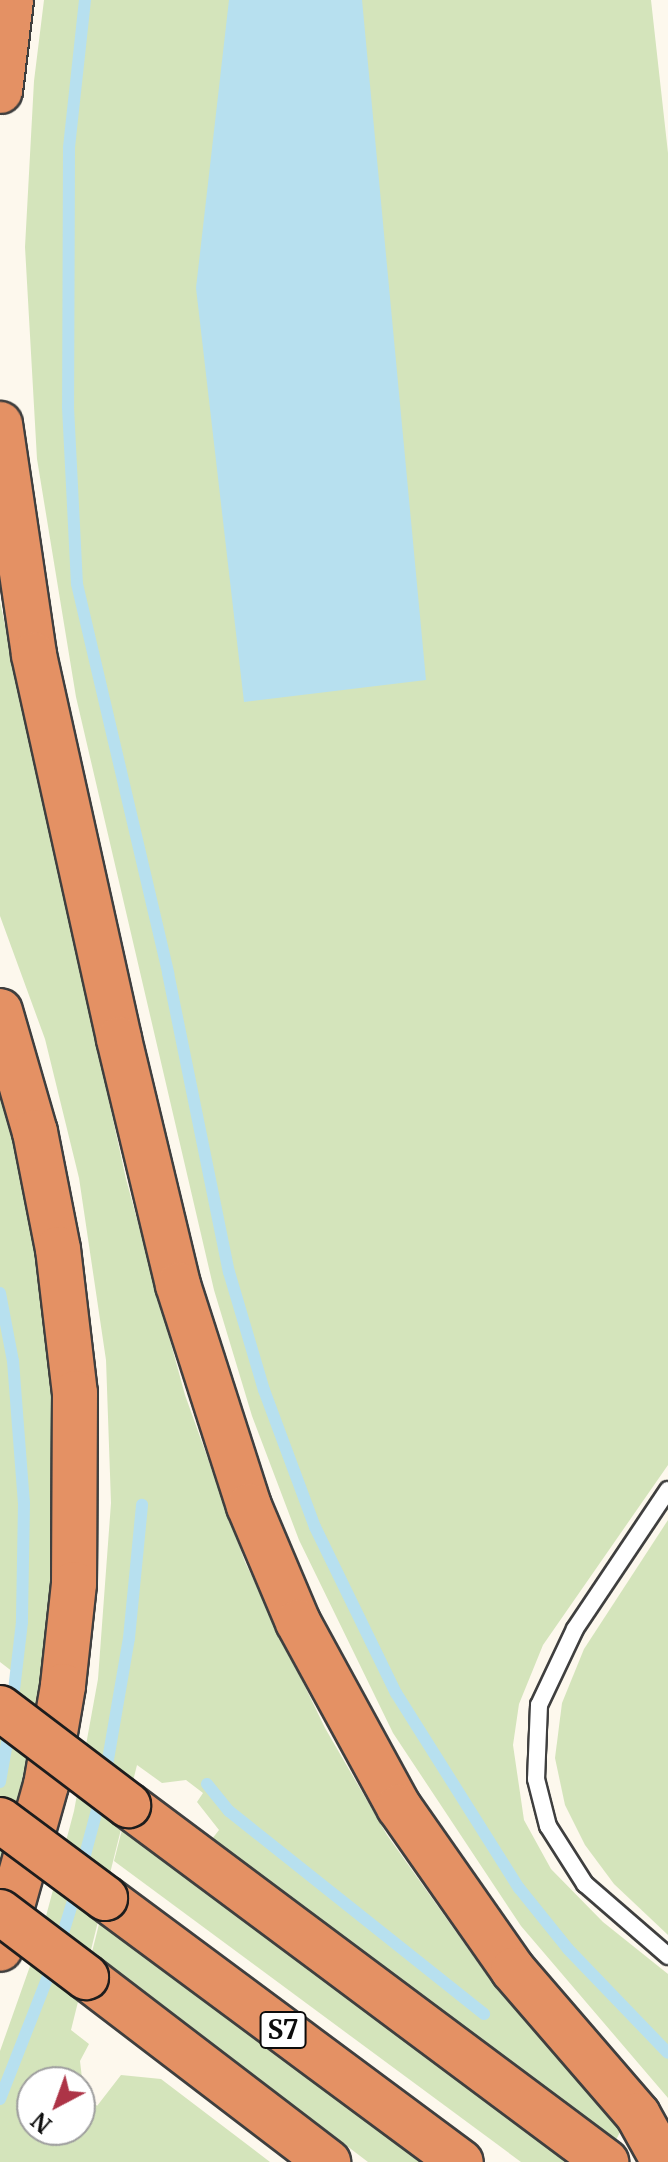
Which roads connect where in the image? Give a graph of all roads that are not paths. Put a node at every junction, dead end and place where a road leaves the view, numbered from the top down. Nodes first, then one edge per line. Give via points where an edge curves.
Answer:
1 (11, 0) edge
2 (0, 91) edge
3 (0, 424) edge
4 (0, 1011) edge
5 (668, 1490) edge
6 (0, 1708) edge
7 (0, 1820) edge
8 (0, 1912) edge
9 (0, 1949) edge
10 (668, 1956) edge
11 (328, 2162) edge
12 (461, 2162) edge
13 (606, 2162) edge
14 (664, 2162) edge

1 - 2 highway
3 - 14 highway via 34,655 119,1039 178,1285 249,1506 298,1622 399,1807 513,1970 638,2115
4 - 9 highway via 35,1132 56,1234 75,1393 74,1584 63,1686 46,1785
5 - 10 lane via 575,1629 539,1705 536,1779 548,1826 585,1884
6 - 13 highway, bridge
7 - 12 highway, S7, bridge
8 - 11 highway, bridge

